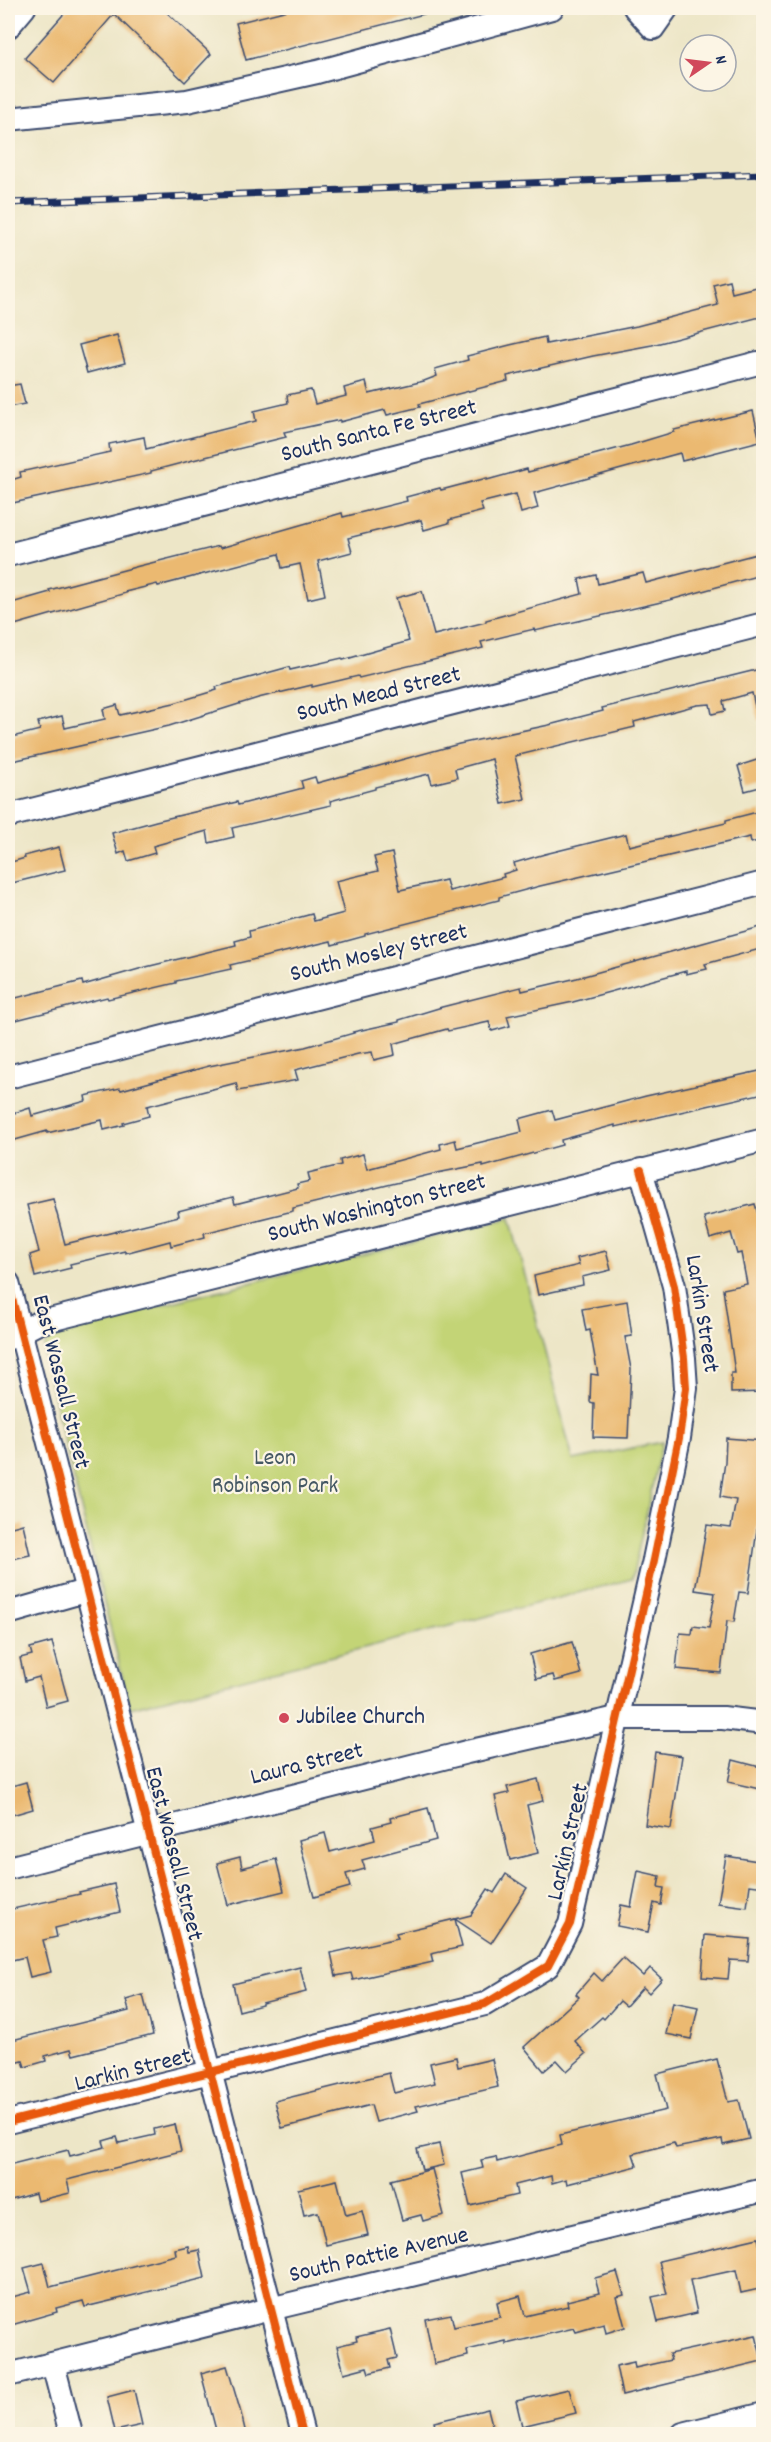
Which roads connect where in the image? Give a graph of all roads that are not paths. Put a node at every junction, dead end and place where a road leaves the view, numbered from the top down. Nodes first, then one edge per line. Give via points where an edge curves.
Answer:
1 (24, 8) edge
2 (552, 8) edge
3 (635, 8) edge
4 (667, 8) edge
5 (8, 27) edge
6 (8, 119) edge
7 (764, 365) edge
8 (8, 555) edge
9 (764, 624) edge
10 (8, 816) edge
11 (764, 883) edge
12 (8, 1077) edge
13 (764, 1140) edge
14 (641, 1170) junction
15 (8, 1283) edge
16 (14, 1336) edge
17 (86, 1591) junction
18 (8, 1612) edge
19 (617, 1718) junction
20 (764, 1724) edge
21 (148, 1834) junction
22 (8, 1868) edge
23 (209, 2072) junction
24 (8, 2122) edge
25 (764, 2190) edge
26 (270, 2309) junction
27 (53, 2364) junction
28 (8, 2375) edge
29 (764, 2414) edge
30 (71, 2434) edge
31 (303, 2434) edge
32 (683, 2434) edge

1 - 5 street
2 - 6 street via 317,72 187,101
3 - 4 street via 653,28
7 - 8 street, South Santa Fe Street via 758,363
9 - 10 street, South Mead Street
11 - 12 street, South Mosley Street
13 - 14 street, South Washington Street
14 - 16 street, South Washington Street via 47,1321
14 - 19 street, Larkin Street via 674,1286 686,1388 654,1560
15 - 16 street, East Wassall Street
16 - 17 street, East Wassall Street
17 - 18 street
17 - 21 street, East Wassall Street
19 - 20 street, Laura Street via 723,1718
19 - 21 street, Laura Street via 466,1752
19 - 23 street, Larkin Street via 570,1924 548,1966 486,2004
21 - 22 street, Laura Street
21 - 23 street, East Wassall Street
23 - 24 street, Larkin Street
23 - 26 street, East Wassall Street
25 - 26 street, South Pattie Avenue
26 - 27 street, South Pattie Avenue
26 - 31 street, East Wassall Street
27 - 28 street, South Pattie Avenue
27 - 30 street
29 - 32 street

